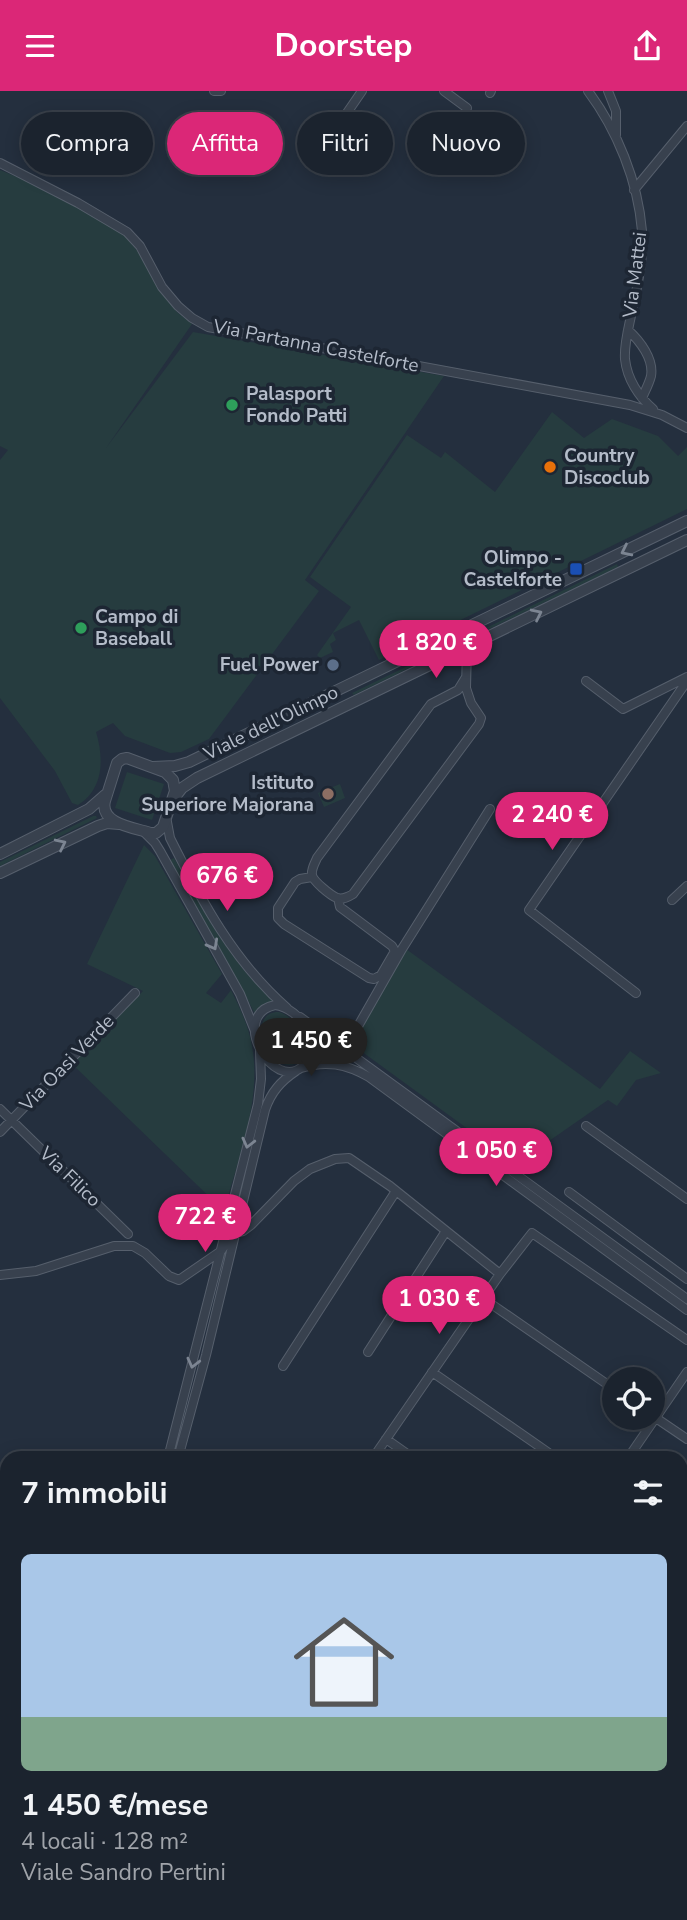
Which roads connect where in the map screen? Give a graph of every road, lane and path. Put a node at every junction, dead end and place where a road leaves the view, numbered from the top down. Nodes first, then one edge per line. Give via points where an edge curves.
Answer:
1 (214, 91) edge
2 (221, 91) edge
3 (362, 91) edge
4 (444, 91) edge
5 (588, 91) edge
6 (608, 91) edge
7 (467, 108) dead end
8 (348, 112) edge
9 (687, 126) edge
10 (615, 138) junction
11 (0, 163) edge
12 (634, 190) junction
13 (628, 330) junction
14 (642, 398) junction
15 (662, 415) junction
16 (687, 428) edge
17 (687, 521) edge
18 (687, 540) edge
19 (467, 647) junction
20 (466, 677) junction
21 (687, 679) edge
22 (586, 681) dead end
23 (153, 767) junction
24 (109, 790) junction
25 (172, 800) junction
26 (490, 809) dead end
27 (167, 815) junction
28 (124, 824) junction
29 (136, 828) junction
30 (0, 854) edge
31 (0, 873) edge
32 (312, 877) junction
33 (687, 886) edge
34 (338, 898) junction
35 (672, 900) dead end
36 (135, 993) dead end
37 (636, 993) dead end
38 (287, 1008) junction
39 (300, 1017) junction
40 (255, 1031) junction
41 (345, 1049) junction
42 (260, 1051) junction
43 (298, 1069) junction
44 (0, 1109) edge
45 (12, 1120) junction
46 (586, 1126) dead end
47 (0, 1132) edge
48 (396, 1191) junction
49 (569, 1192) dead end
50 (687, 1199) edge
51 (446, 1231) junction
52 (234, 1233) junction
53 (128, 1234) dead end
54 (221, 1251) junction
55 (500, 1274) junction
56 (0, 1275) edge
57 (687, 1279) edge
58 (484, 1299) junction
59 (687, 1299) edge
60 (687, 1310) edge
61 (687, 1340) edge
62 (369, 1352) dead end
63 (283, 1366) dead end
64 (432, 1372) junction
65 (687, 1372) edge
66 (602, 1381) edge
67 (665, 1402) edge
68 (665, 1425) edge
69 (646, 1430) edge
70 (386, 1439) junction
71 (687, 1440) edge
72 (171, 1451) edge
73 (180, 1451) edge
74 (378, 1451) edge
75 (403, 1451) edge
76 (546, 1451) edge
77 (632, 1451) edge

1 - 2 street
3 - 8 street
4 - 7 street
5 - 10 street, Via Mattei
6 - 10 street via 616,111
9 - 12 street
10 - 12 street, Via Mattei
11 - 15 street, Via Partanna Castelforte via 127,232 178,306 208,327 621,403
12 - 13 street, Via Mattei via 642,244
13 - 14 street, Via Mattei via 625,361
13 - 14 street via 649,359 651,374
14 - 15 street, Via Mattei
15 - 16 street, Via Partanna Castelforte
17 -> 23 street, Viale dell'Olimpo via 189,762
19 -> 18 street, Viale dell'Olimpo
19 - 20 street
19 - 25 street, Viale dell'Olimpo via 192,781
20 - 32 street via 458,690 431,705 317,858
20 - 34 street via 471,703 481,718 479,724 353,894
21 - 22 street via 623,709
21 - 37 street via 529,910
23 - 24 street via 122,759
23 - 25 street via 173,780
24 - 28 street via 105,814
24 - 30 street via 89,809
25 - 27 street
26 - 41 street
27 - 29 street via 156,833
27 - 38 street via 170,838 225,937 246,967
28 - 29 street
31 -> 28 street via 98,826
29 -> 40 street via 160,851 240,994
32 - 34 street
32 - 34 street via 295,882 281,901 278,918 374,979 395,951 340,907
33 - 35 street
36 - 45 street, Via Oasi Verde
38 - 39 street
38 - 40 street via 275,1005 264,1010
39 - 41 street
39 - 43 street via 310,1041 309,1055
40 - 42 street
41 - 59 street
42 - 43 street via 279,1069
42 -> 54 street via 257,1104
43 - 52 street via 278,1085 269,1100
43 - 60 street via 331,1063 369,1077
44 - 45 street, Via Filico
45 - 47 street, Via Oasi Verde
45 - 53 street, Via Filico
46 - 50 street
48 - 51 street
48 - 52 street via 349,1158 335,1159 310,1169 251,1225
48 - 63 street
49 - 57 street
51 - 55 street
51 - 62 street
52 - 54 street
52 - 73 street
54 - 56 street via 179,1280 134,1245 114,1246 36,1271
54 -> 72 street
55 - 58 street
55 - 61 street via 532,1233
58 - 64 street
58 - 66 street
64 - 70 street
64 - 76 street
65 - 67 street
68 - 71 street
69 - 77 street
70 - 74 street
70 - 75 street

